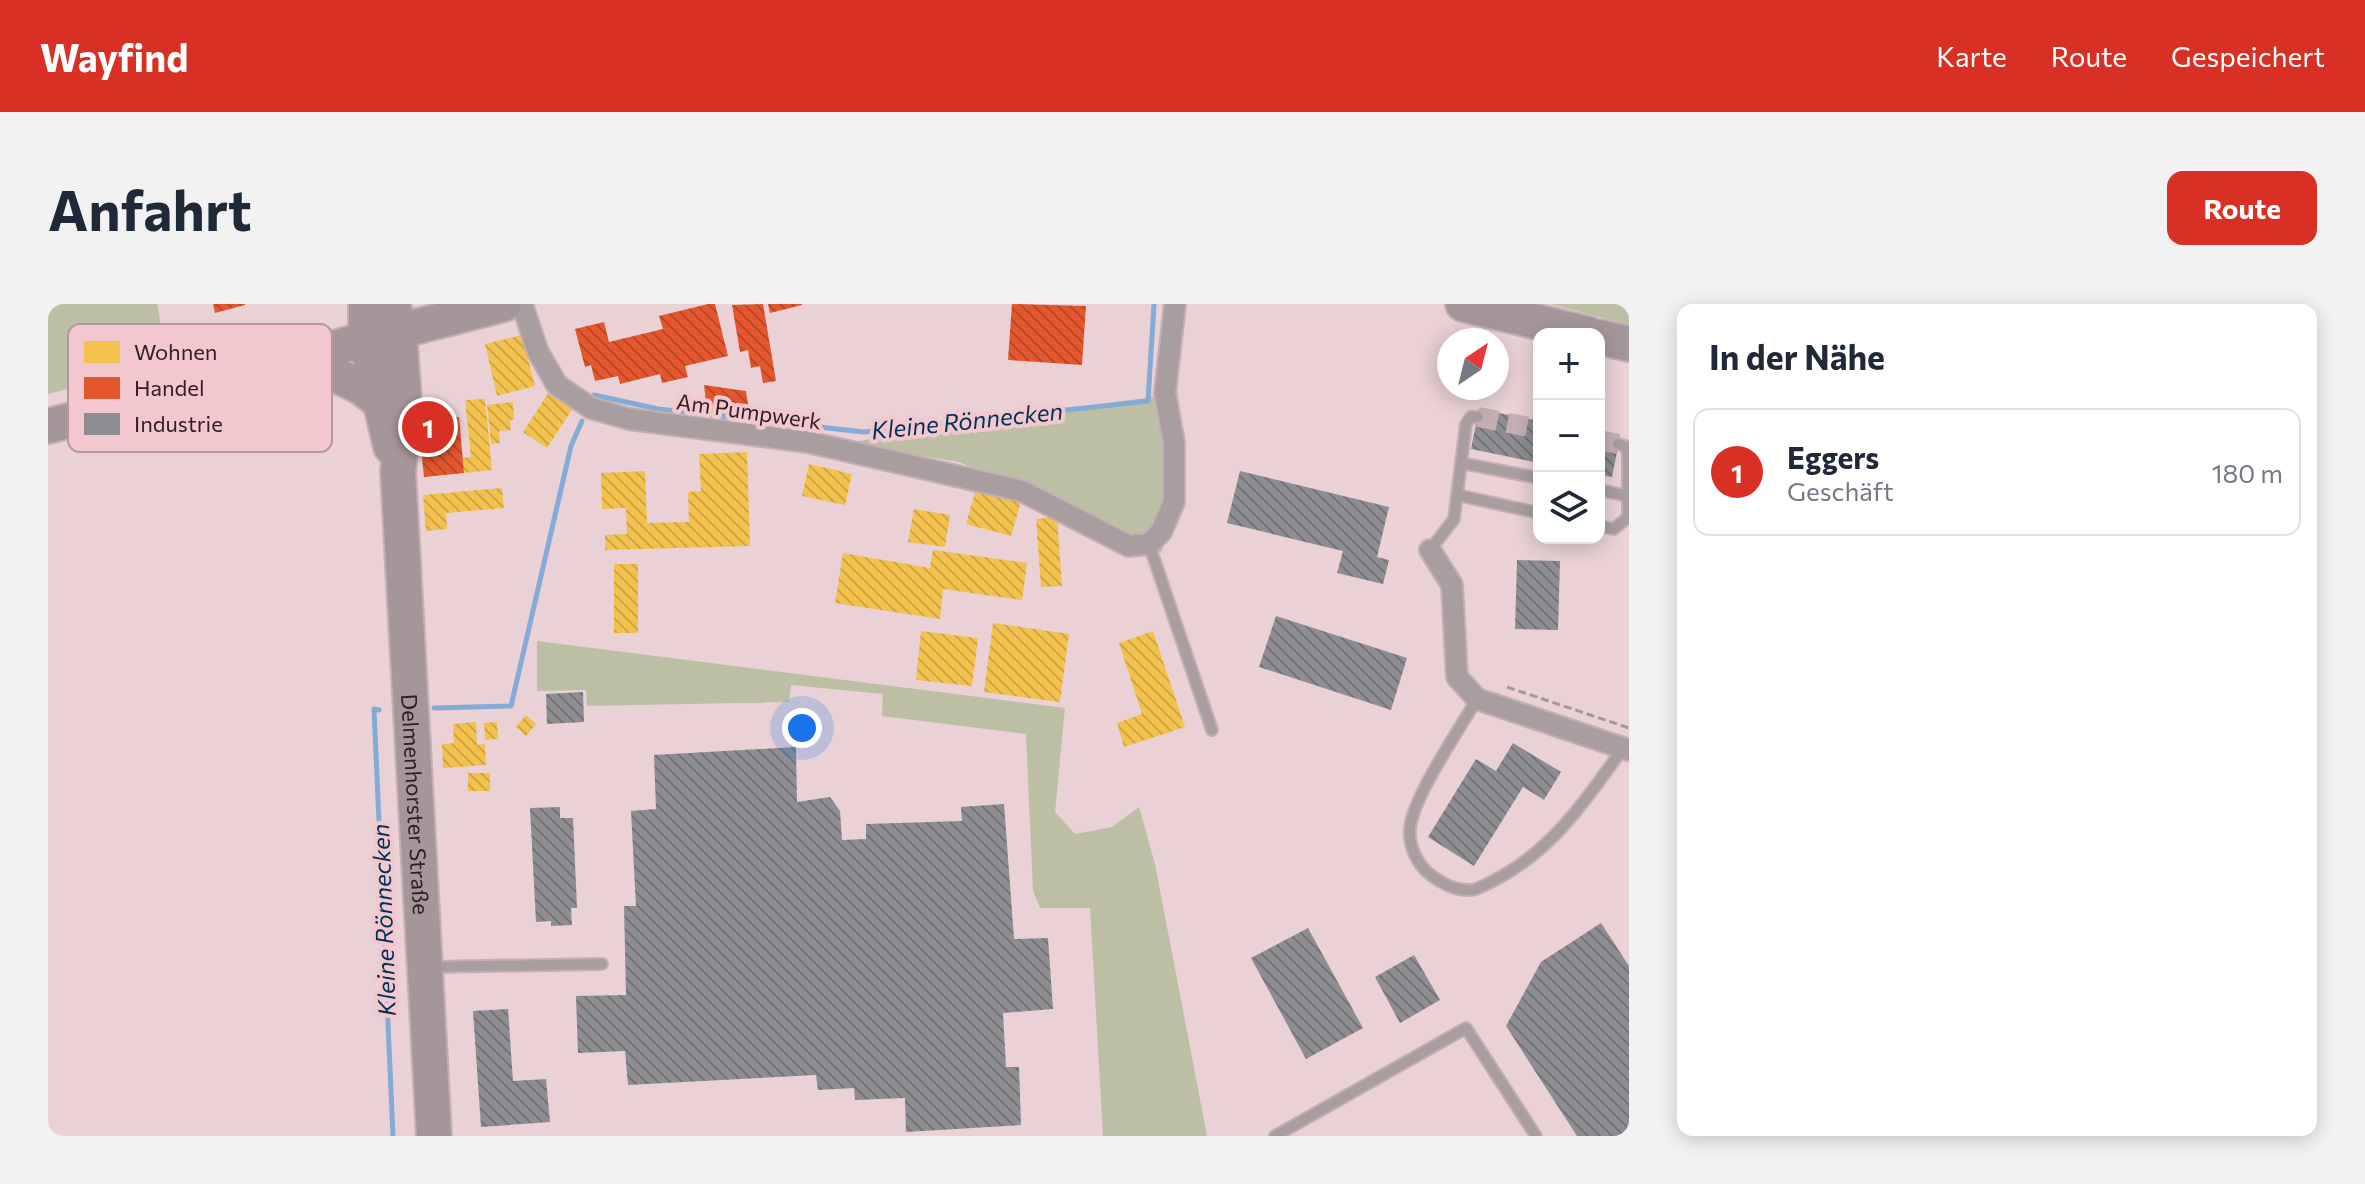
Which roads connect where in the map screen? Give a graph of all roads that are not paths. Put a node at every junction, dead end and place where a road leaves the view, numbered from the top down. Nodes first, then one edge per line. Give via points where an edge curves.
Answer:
1 (366, 304) edge
2 (504, 304) edge
3 (522, 304) edge
4 (1175, 304) edge
5 (1463, 304) edge
6 (454, 309) edge
7 (396, 318) edge
8 (1563, 328) edge
9 (1605, 338) edge
10 (366, 340) junction
11 (1629, 344) edge
12 (332, 349) edge
13 (332, 373) edge
14 (380, 402) junction
15 (1478, 417) dead end
16 (68, 421) edge
17 (48, 426) edge
18 (1618, 444) dead end
19 (1461, 463) junction
20 (398, 471) junction
21 (1533, 477) edge
22 (1605, 491) edge
23 (1457, 495) junction
24 (1628, 496) edge
25 (1533, 512) edge
26 (1605, 527) edge
27 (1149, 544) junction
28 (1430, 550) joint
29 (1477, 699) junction
30 (1212, 730) dead end
31 (1626, 749) edge
32 (602, 964) dead end
33 (425, 967) junction
34 (1281, 1134) edge
35 (434, 1136) edge
36 (1536, 1136) edge

1 - 10 main road, Delmenhorster Straße
2 - 6 main road
3 - 27 street, Am Pumpwerk via 538,352 557,385 591,408 629,419 808,442 1022,491 1129,546
4 - 27 street via 1165,393 1174,443 1174,502 1161,532
5 - 8 main road
6 - 7 main road
7 - 10 main road
7 - 20 main road, Delmenhorster Straße via 405,414
9 - 11 main road
10 - 12 main road
10 - 14 main road, Delmenhorster Straße
13 - 14 main road
14 - 20 main road, Delmenhorster Straße
15 - 19 lane via 1466,424
16 - 17 main road
18 - 24 lane via 1628,453
19 - 21 lane
19 - 23 lane
20 - 33 main road, Delmenhorster Straße
22 - 24 lane
23 - 25 lane
23 - 28 lane via 1454,519
24 - 26 lane via 1628,517 1614,529
27 - 30 lane
28 - 29 street via 1452,585 1457,677
29 - 31 street
29 - 31 lane via 1410,828 1411,847 1423,869 1449,888 1473,890 1509,873 1552,840
32 - 33 lane
33 - 35 main road, Delmenhorster Straße
34 - 36 lane via 1466,1028

